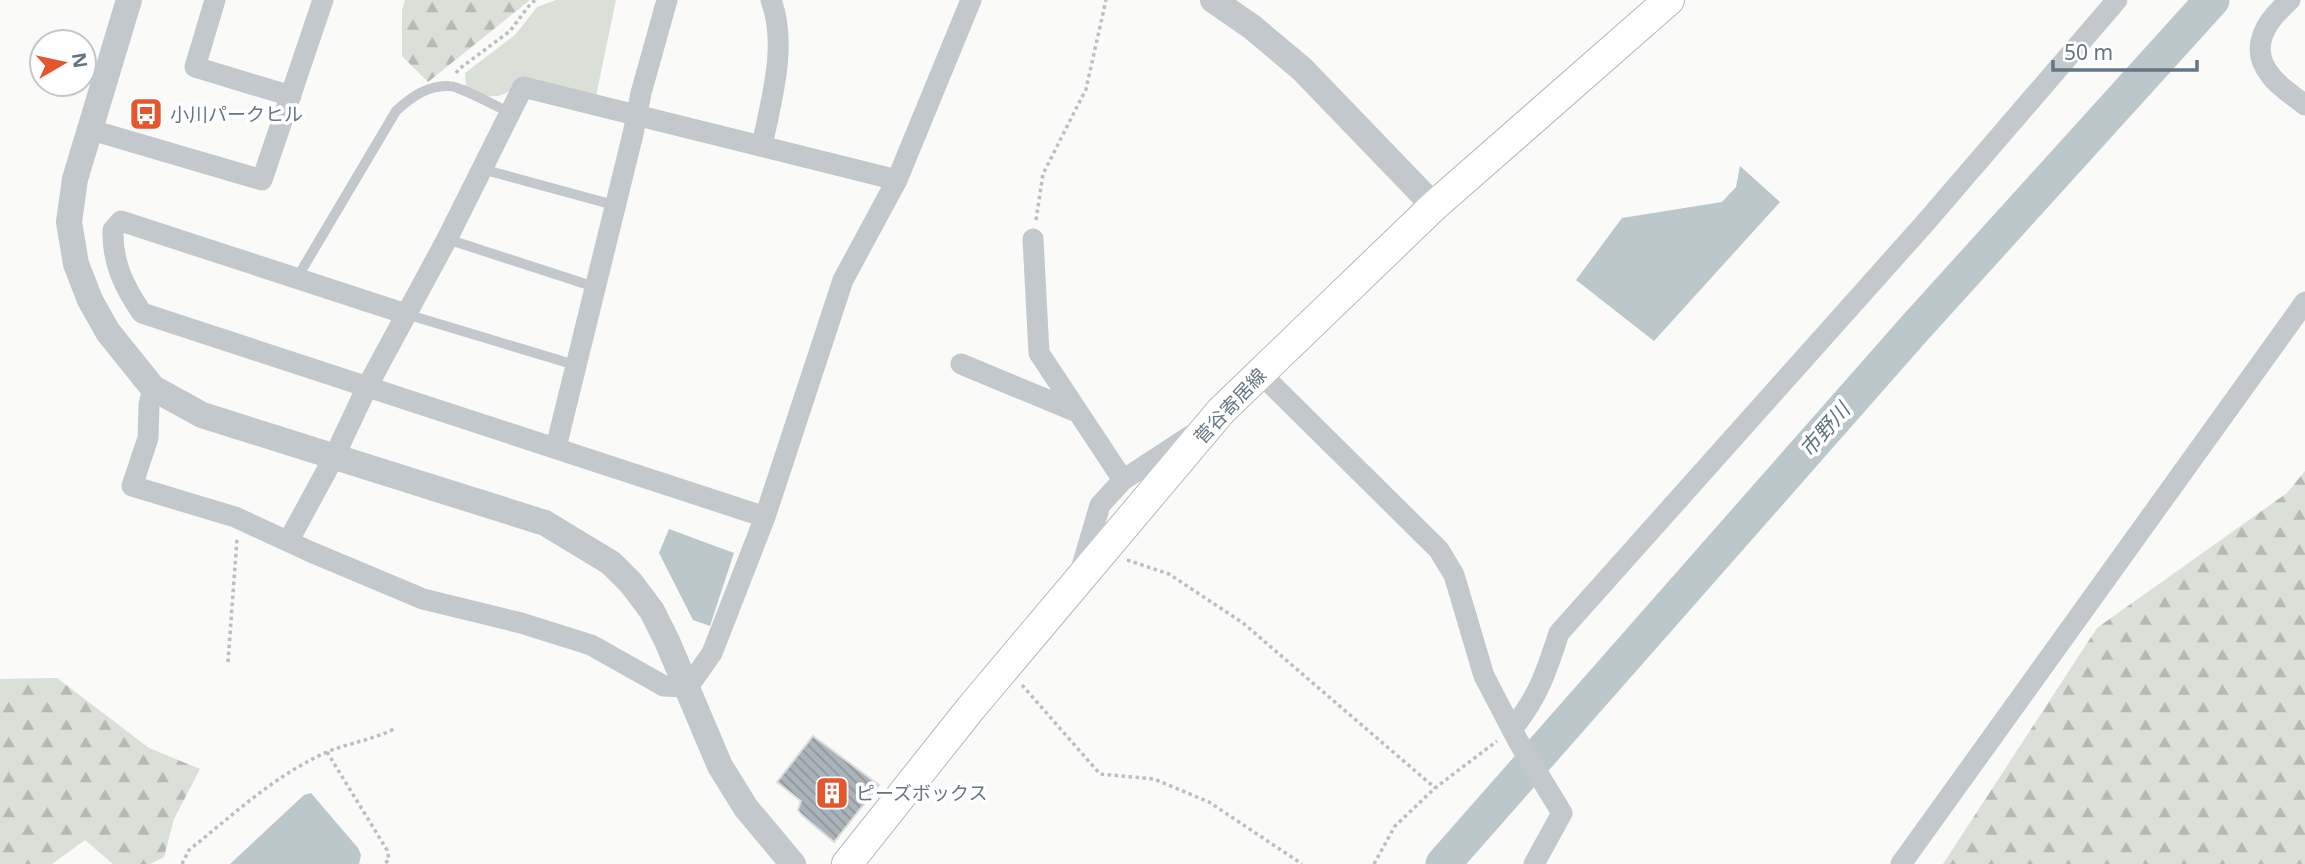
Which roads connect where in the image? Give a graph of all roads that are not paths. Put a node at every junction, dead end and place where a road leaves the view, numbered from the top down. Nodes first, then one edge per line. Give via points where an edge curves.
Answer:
1 (129, 0) edge
2 (215, 0) edge
3 (323, 0) edge
4 (667, 0) edge
5 (771, 0) edge
6 (971, 0) edge
7 (1213, 0) edge
8 (1669, 0) edge
9 (2116, 0) edge
10 (2290, 0) edge
11 (291, 96) junction
12 (2305, 105) edge
13 (509, 112) junction
14 (636, 115) junction
15 (88, 129) junction
16 (762, 146) junction
17 (482, 169) junction
18 (897, 180) junction
19 (614, 205) junction
20 (1434, 206) junction
21 (447, 239) junction
22 (1033, 239) road end
23 (297, 278) junction
24 (595, 287) junction
25 (2305, 302) edge
26 (406, 314) junction
27 (961, 364) dead end
28 (575, 365) junction
29 (1260, 373) junction
30 (367, 387) junction
31 (153, 388) junction
32 (1077, 412) junction
33 (1213, 421) junction
34 (556, 447) junction
35 (334, 457) junction
36 (1123, 480) junction
37 (765, 517) junction
38 (289, 540) junction
39 (1078, 580) junction
40 (688, 687) junction
41 (1515, 735) junction
42 (793, 864) edge
43 (847, 864) edge
44 (1534, 864) edge
45 (1901, 864) edge

1 - 15 street
2 - 11 street via 195,68
3 - 11 street
4 - 14 street
5 - 16 street via 777,17 777,69
6 - 18 street
7 - 20 street via 1302,69
8 - 20 main road, 菅谷寄居線
9 - 41 street via 1926,222 1559,632 1540,689
10 - 12 street via 2266,24 2260,44 2262,59 2270,76
11 - 15 street via 262,180
13 - 14 street via 523,87
13 - 17 street
13 - 23 lane via 450,85 419,92 396,111
14 - 16 street
14 - 19 street
15 - 31 street via 69,222 76,264 108,332
16 - 18 street
17 - 19 lane
17 - 21 street
18 - 37 street via 843,280
19 - 24 street
20 - 29 main road, 菅谷寄居線
21 - 24 lane
21 - 26 street
22 - 32 street via 1039,353
23 - 26 street
23 - 30 street via 121,221 113,230 112,247 125,288 142,313
24 - 28 street
25 - 45 street
26 - 28 lane
26 - 30 street
27 - 32 street
28 - 34 street
29 - 33 main road, 菅谷寄居線
29 - 41 street via 1439,550 1454,575 1484,677
30 - 34 street
30 - 35 street
31 - 35 street via 202,415
31 - 38 street via 148,438 132,486 243,520
32 - 36 street
33 - 36 street
33 - 39 main road, 菅谷寄居線
34 - 37 street
35 - 38 street
35 - 40 street via 545,523 611,563 652,611
36 - 39 street via 1100,505
37 - 40 street via 712,653
38 - 40 street via 423,598 591,645 664,686
39 - 43 main road, 菅谷寄居線
40 - 42 street via 720,766 746,807
41 - 44 street via 1562,813

